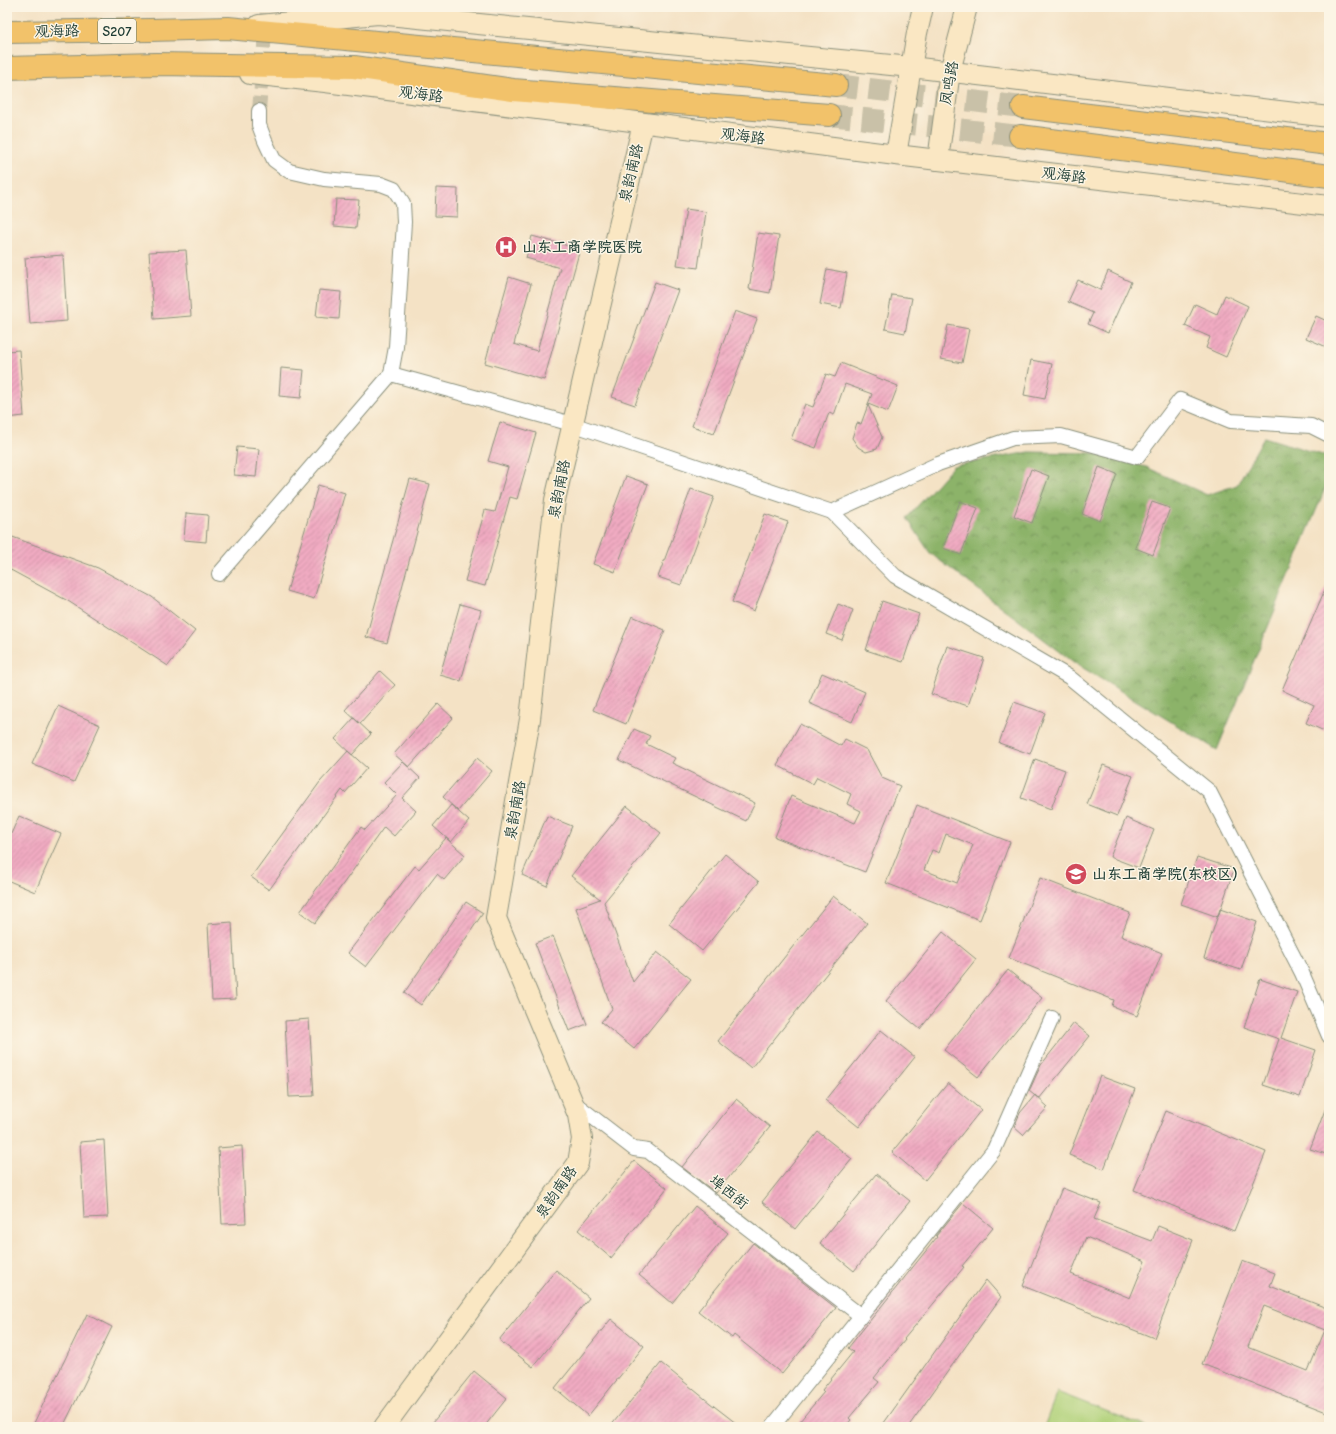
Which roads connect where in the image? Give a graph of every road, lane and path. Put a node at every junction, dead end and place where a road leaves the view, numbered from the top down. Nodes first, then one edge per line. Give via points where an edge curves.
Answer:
1 (923, 7) edge
2 (967, 7) edge
3 (228, 28) junction
4 (7, 32) edge
5 (156, 64) junction
6 (911, 67) junction
7 (7, 68) edge
8 (950, 71) junction
9 (836, 85) tunnel mouth
10 (1023, 107) tunnel mouth
11 (259, 111) tunnel mouth
12 (829, 115) tunnel mouth
13 (1329, 117) edge
14 (642, 123) junction
15 (1020, 136) tunnel mouth
16 (1329, 144) edge
17 (896, 156) junction
18 (938, 160) junction
19 (1329, 176) edge
20 (1329, 206) edge
21 (391, 374) junction
22 (572, 424) junction
23 (1329, 435) edge
24 (832, 512) junction
25 (219, 574) dead end
26 (1052, 1018) dead end
27 (1329, 1036) edge
28 (572, 1101) junction
29 (861, 1316) junction
30 (384, 1427) edge
31 (772, 1427) edge

1 - 6 main road
2 - 8 main road, 凤鸣路
3 - 4 main road, 观海路 / S207
3 - 6 main road, 观海路 / S207 via 378,14
3 - 9 main road, 观海路
5 - 7 main road, 观海路 / S207
5 - 12 main road, 观海路 via 354,67 514,90
5 - 14 main road, 观海路 / S207 via 325,82
6 - 8 main road, 观海路 / S207
6 - 17 main road
8 - 13 main road, 观海路 / S207
8 - 18 main road, 凤鸣路
10 - 16 main road
11 - 21 street via 259,125 274,160 289,171 324,179 381,184 394,189 403,203 396,347
14 - 17 main road, 观海路 / S207
14 - 22 main road, 泉韵南路
15 - 19 main road
17 - 18 main road, 观海路 / S207
18 - 20 main road, 观海路 / S207
21 - 22 street
21 - 25 street
22 - 24 street
22 - 28 main road, 泉韵南路 via 555,500 530,718 496,918
23 - 24 street via 1311,426 1232,420 1180,400 1137,457 1061,436 1013,438 938,464
24 - 27 street via 895,576 1069,677 1209,791 1302,973
26 - 29 street via 994,1150
28 - 29 street, 埠西街 via 634,1148 648,1151
28 - 30 main road, 泉韵南路 via 578,1115 582,1139 578,1164
29 - 31 street

